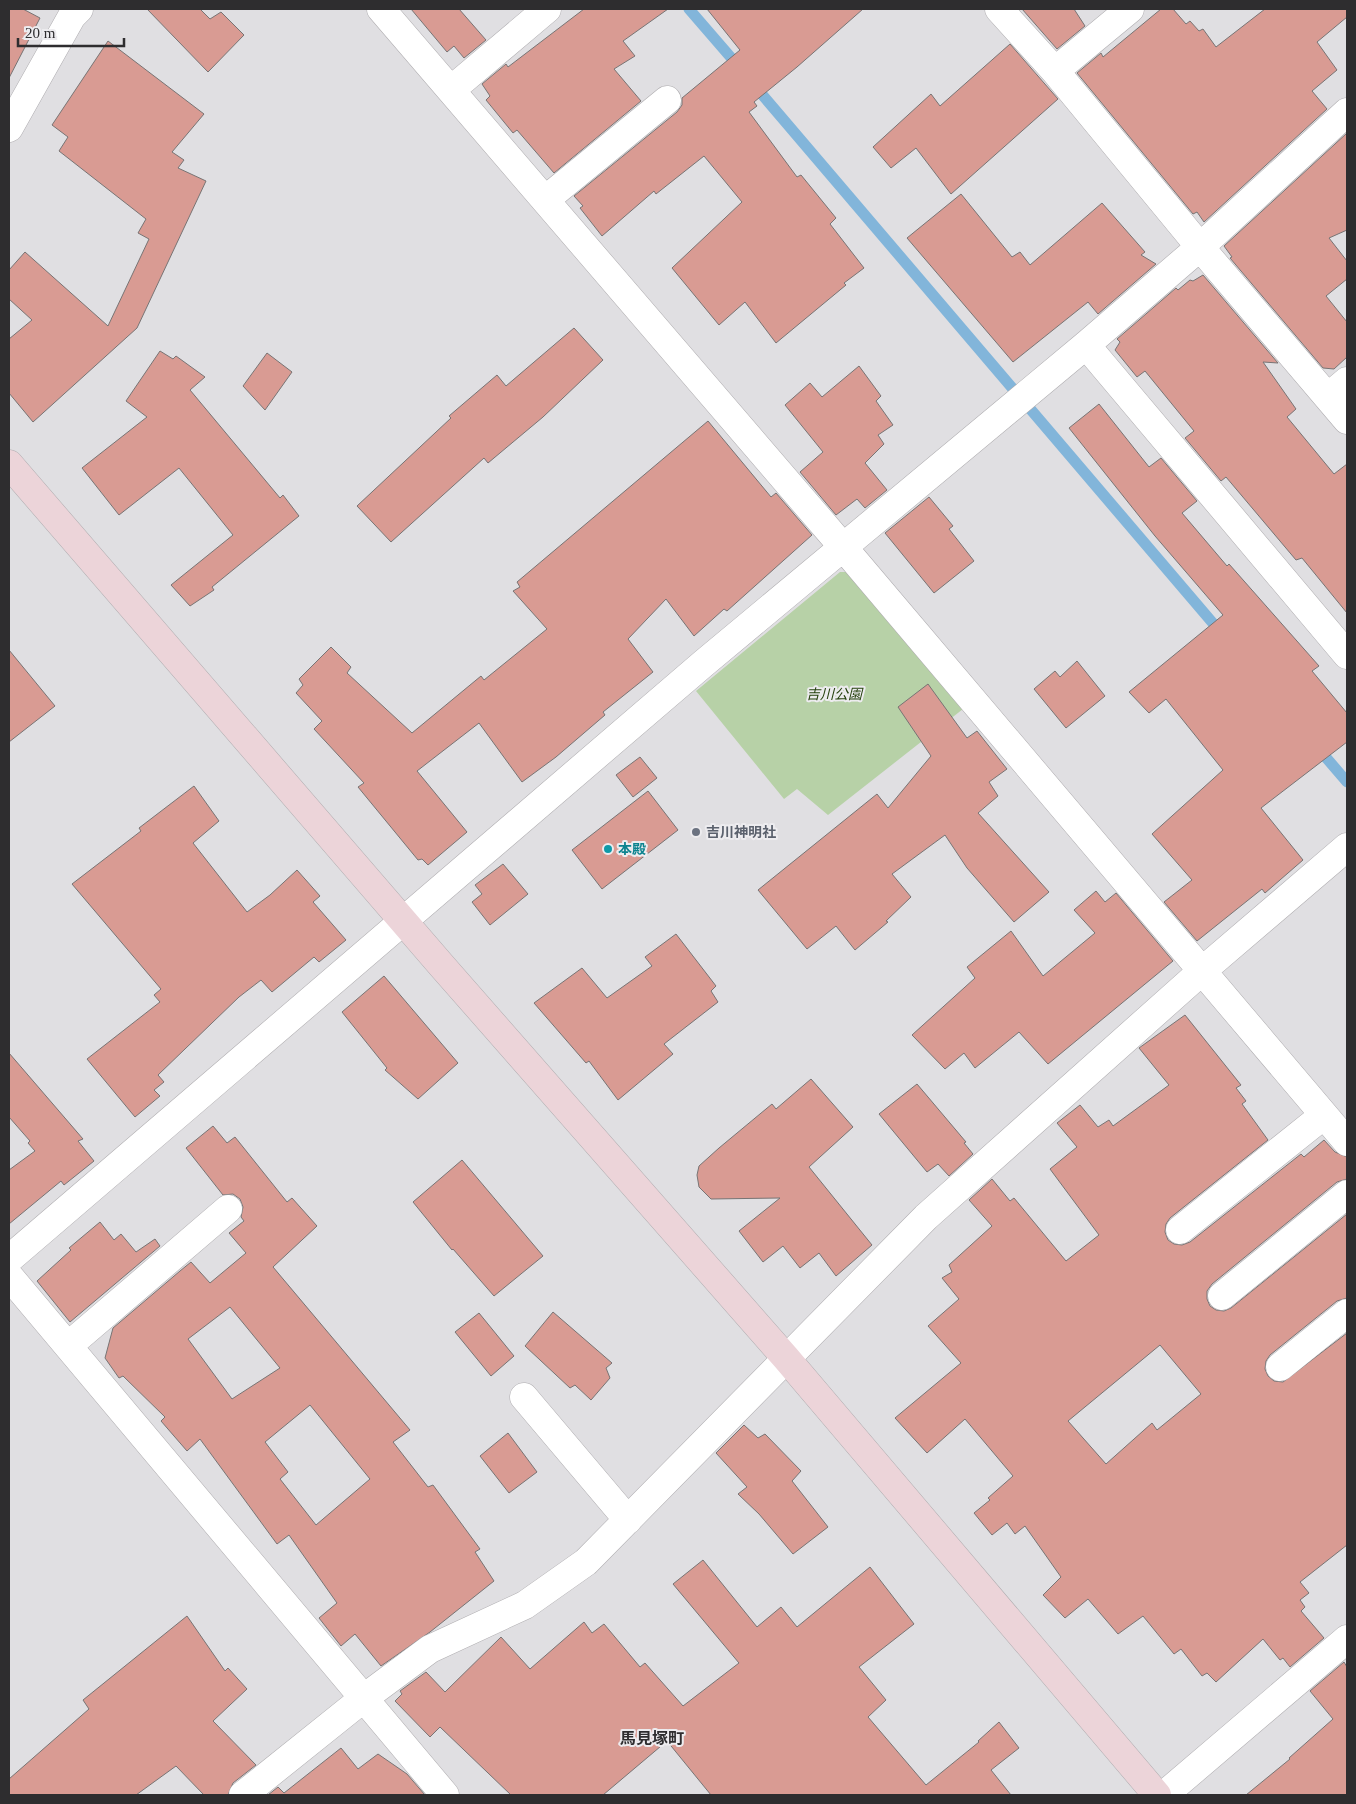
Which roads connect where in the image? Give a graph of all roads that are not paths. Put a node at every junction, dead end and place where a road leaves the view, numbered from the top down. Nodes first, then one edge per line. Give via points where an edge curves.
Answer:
1 (79, 9) edge
2 (381, 9) edge
3 (548, 9) edge
4 (999, 9) edge
5 (1130, 9) edge
6 (1055, 71) junction
7 (450, 90) junction
8 (667, 100) dead end
9 (1347, 112) edge
10 (9, 128) edge
11 (545, 200) junction
12 (1200, 247) junction
13 (1086, 345) junction
14 (1338, 389) edge
15 (1347, 420) edge
16 (9, 464) edge
17 (843, 547) junction
18 (1347, 655) edge
19 (1347, 848) edge
20 (404, 922) junction
21 (1202, 971) junction
22 (1324, 1115) junction
23 (1347, 1142) edge
24 (1347, 1194) edge
25 (228, 1209) dead end
26 (1180, 1230) dead end
27 (9, 1259) edge
28 (9, 1276) edge
29 (1222, 1296) dead end
30 (1347, 1312) edge
31 (68, 1346) junction
32 (786, 1358) junction
33 (1280, 1367) dead end
34 (524, 1397) dead end
35 (628, 1520) junction
36 (1347, 1639) edge
37 (364, 1698) junction
38 (243, 1795) edge
39 (445, 1795) edge
40 (1157, 1795) edge
41 (1164, 1795) edge

1 - 10 street
2 - 7 street
3 - 7 street
4 - 6 street
5 - 6 street
6 - 12 street
7 - 11 street
8 - 11 street
9 - 12 street
11 - 17 street
12 - 13 street
12 - 14 street
13 - 17 street
13 - 18 street
14 - 15 street
16 - 20 street
17 - 20 street
17 - 21 street
19 - 21 street
20 - 27 street
20 - 32 street
21 - 22 street
21 - 32 street via 926,1217
22 - 23 street
22 - 26 street
24 - 29 street
25 - 31 street
28 - 31 street
30 - 33 street
31 - 37 street
32 - 35 street
32 - 40 street
34 - 35 street
35 - 37 street via 586,1562 525,1605 430,1649
36 - 41 street
37 - 38 street
37 - 39 street

